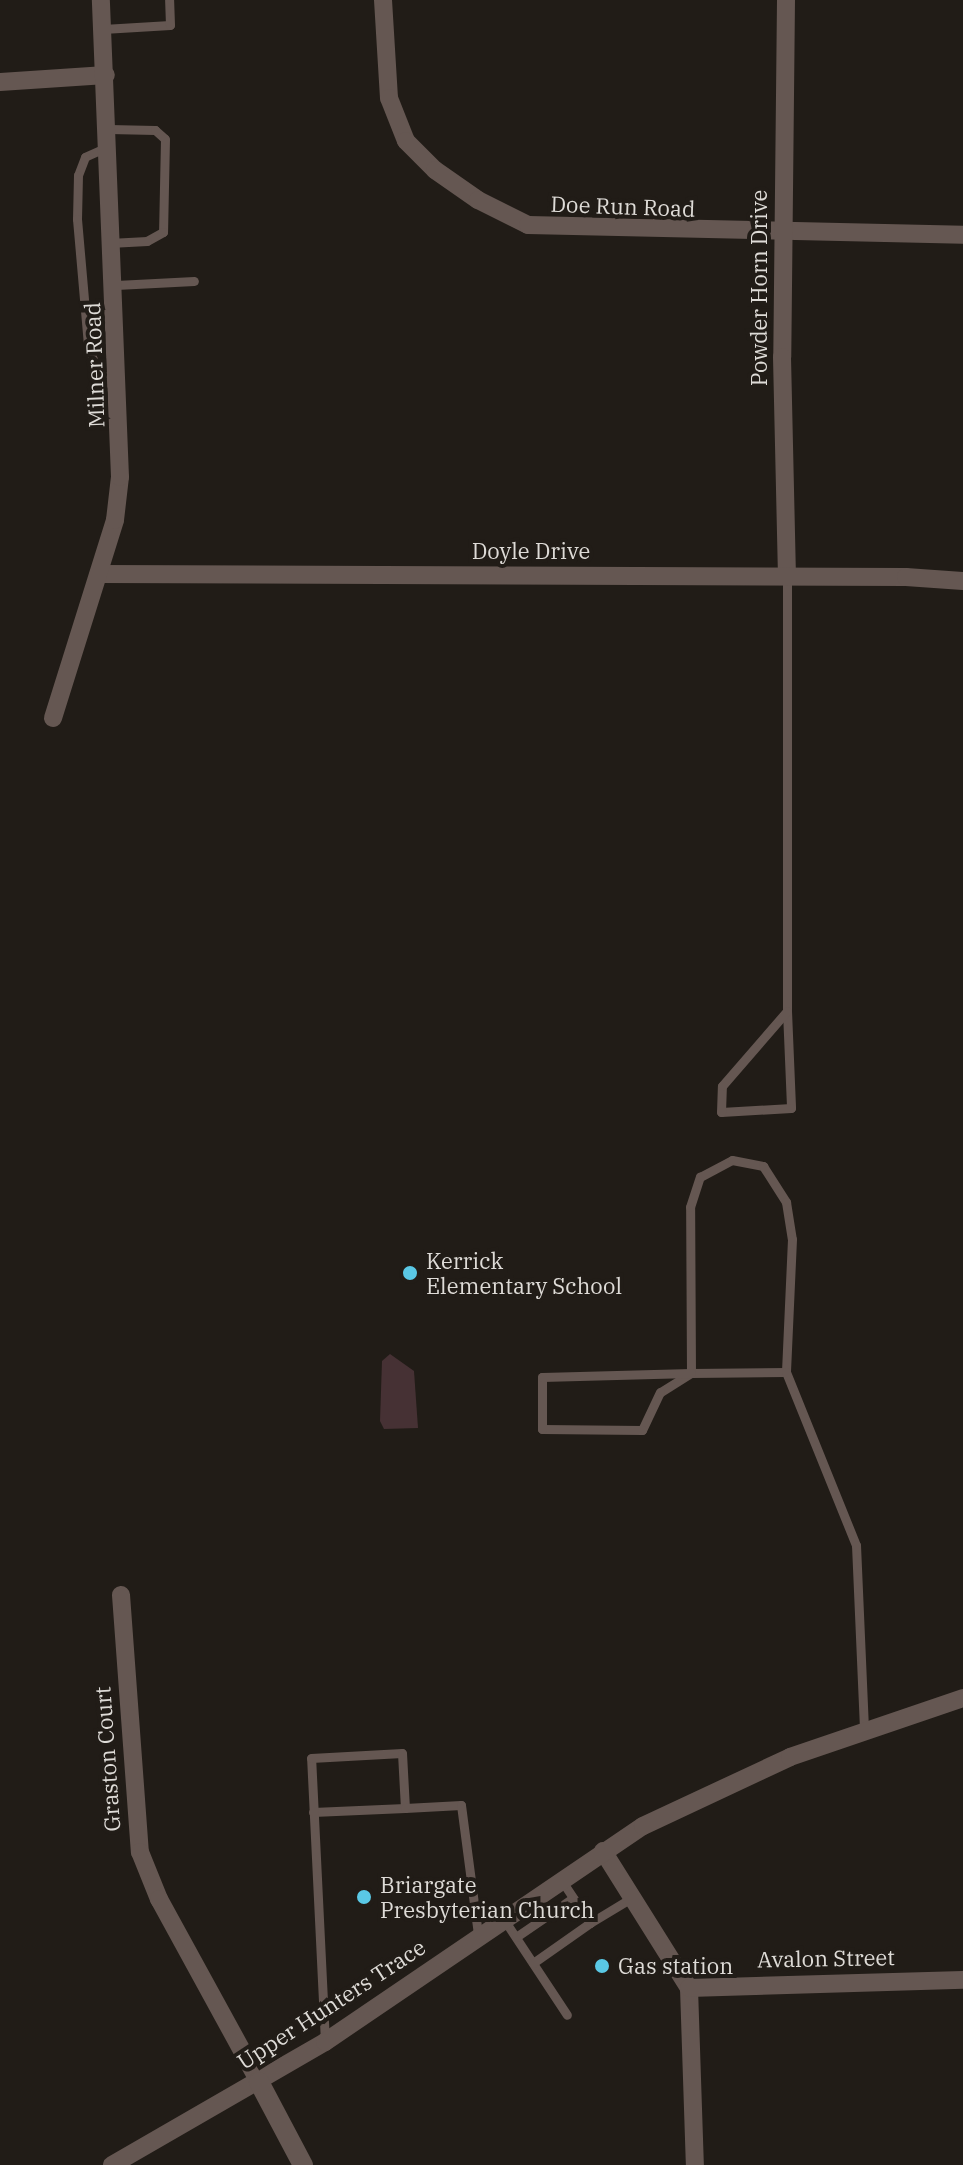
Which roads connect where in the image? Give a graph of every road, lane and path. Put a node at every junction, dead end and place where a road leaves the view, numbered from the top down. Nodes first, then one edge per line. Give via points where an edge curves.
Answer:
1 (101, 0) edge
2 (169, 0) edge
3 (383, 0) edge
4 (786, 0) edge
5 (103, 29) junction
6 (106, 75) junction
7 (0, 82) edge
8 (109, 138) junction
9 (783, 232) junction
10 (963, 235) edge
11 (114, 243) junction
12 (194, 281) dead end
13 (116, 285) junction
14 (121, 395) junction
15 (99, 574) junction
16 (787, 576) junction
17 (963, 581) edge
18 (53, 718) dead end
19 (787, 1011) junction
20 (786, 1372) junction
21 (691, 1373) junction
22 (121, 1595) dead end
23 (963, 1698) edge
24 (864, 1729) junction
25 (405, 1808) junction
26 (313, 1812) junction
27 (603, 1851) junction
28 (560, 1878) junction
29 (633, 1897) junction
30 (573, 1898) junction
31 (503, 1918) junction
32 (590, 1923) junction
33 (478, 1935) junction
34 (516, 1937) junction
35 (533, 1963) junction
36 (963, 1980) edge
37 (689, 1988) junction
38 (567, 2015) dead end
39 (325, 2042) junction
40 (259, 2082) junction
41 (112, 2165) edge
42 (303, 2165) edge
43 (695, 2165) edge

1 - 5 street, Milner Road
2 - 5 lane via 170,25
3 - 9 street, Doe Run Road via 389,98 398,127 435,170 500,213 543,228
4 - 9 street, Powder Horn Drive
5 - 6 street, Milner Road
6 - 7 street
6 - 8 street, Milner Road
8 - 11 street, Milner Road
8 - 11 lane via 155,130 165,139 163,232 147,241
8 - 14 lane via 85,157 78,175 77,219 88,345 96,367
9 - 10 street, Doe Run Road
9 - 16 street, Powder Horn Drive
11 - 13 street, Milner Road
12 - 13 lane
13 - 14 street, Milner Road
14 - 15 street, Milner Road via 117,506
15 - 16 street, Doyle Drive
15 - 18 street, Milner Road
16 - 17 street, Doyle Drive
16 - 19 lane
19 - 19 lane via 722,1086 721,1112 791,1108
20 - 21 lane
20 - 21 lane via 792,1239 786,1202 763,1166 732,1160 700,1177 690,1207
20 - 24 lane via 856,1545
21 - 21 lane via 542,1377 542,1429 642,1430 660,1392
22 - 40 street, Graston Court via 140,1852 159,1899
23 - 24 street, Upper Hunters Trace
24 - 27 street, Upper Hunters Trace via 716,1788
25 - 26 lane
25 - 26 lane via 402,1753 356,1755 311,1758
25 - 33 lane via 461,1805
26 - 39 lane
27 - 28 street, Upper Hunters Trace
27 - 29 street
28 - 30 lane
28 - 31 street, Upper Hunters Trace
29 - 32 lane
29 - 37 street
30 - 32 lane
30 - 34 lane
31 - 33 street, Upper Hunters Trace
31 - 34 lane
32 - 35 lane
33 - 39 street, Upper Hunters Trace
34 - 35 lane
35 - 38 lane
36 - 37 street, Avalon Street
37 - 43 street
39 - 40 street, Upper Hunters Trace
40 - 41 street, Upper Hunters Trace
40 - 42 street

